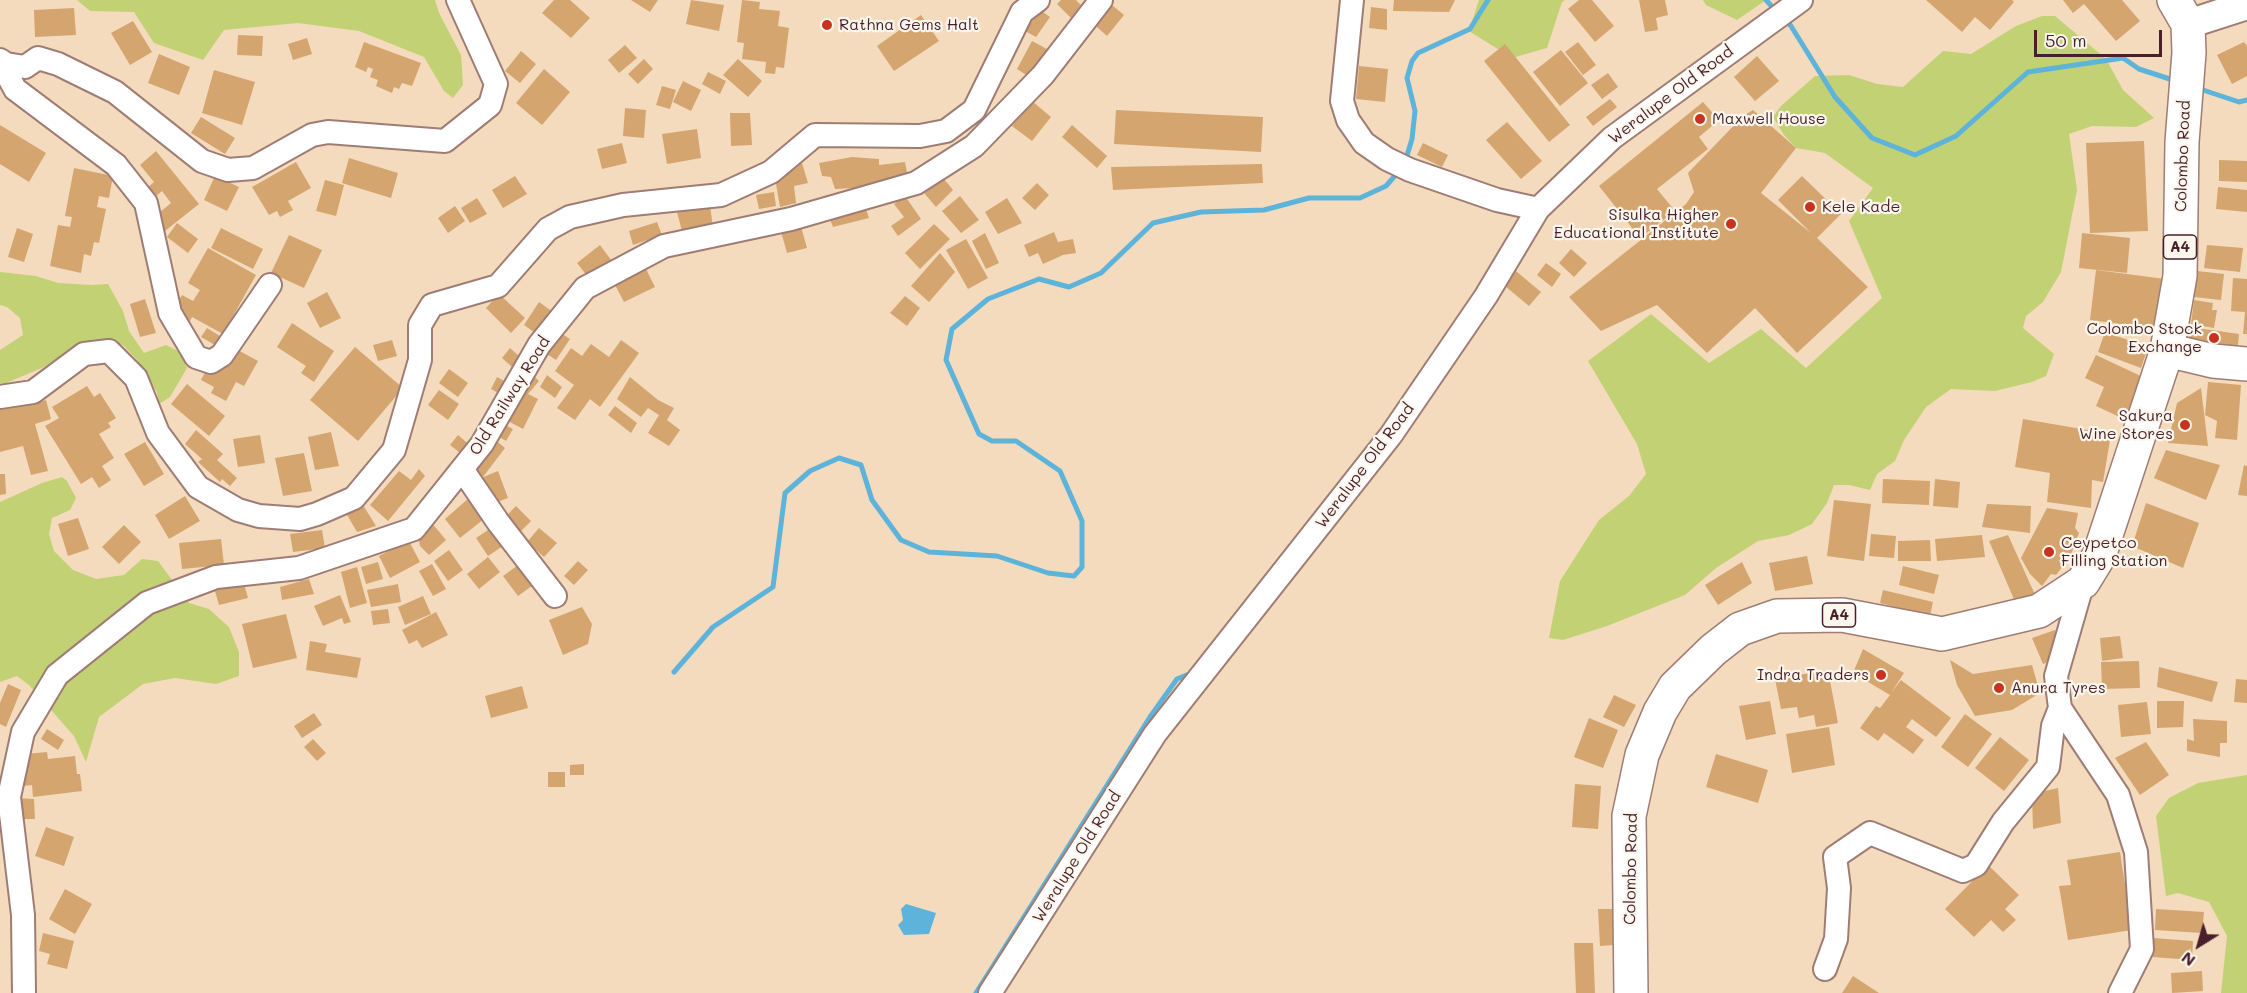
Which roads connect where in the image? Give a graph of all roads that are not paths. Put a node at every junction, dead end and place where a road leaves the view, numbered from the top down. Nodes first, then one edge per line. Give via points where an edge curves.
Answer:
1 (458, 0) edge
2 (1038, 0) edge
3 (1101, 0) edge
4 (1352, 0) edge
5 (2247, 5) edge
6 (1788, 9) edge
7 (2183, 26) edge
8 (3, 62) edge
9 (1538, 209) junction
10 (270, 285) dead end
11 (2167, 350) junction
12 (2247, 364) edge
13 (0, 397) edge
14 (462, 470) junction
15 (2083, 582) junction
16 (555, 596) dead end
17 (2060, 708) junction
18 (1825, 969) dead end
19 (24, 993) edge
20 (990, 993) edge
21 (1631, 993) edge
22 (2120, 993) edge

1 - 8 street via 496,84 490,105 445,141 328,132 312,135 253,168 228,170 202,160 115,92 58,64 38,58 25,67
2 - 13 street via 1022,12 974,110 946,131 920,136 815,135 771,172 721,195 623,205 570,217 548,228 498,286 432,305 420,325 420,360 394,450 354,498 317,514 300,519 259,516 238,510 198,487 158,434 136,378 109,351 84,354 33,392
3 - 14 street, Old Railway Road via 1042,75 974,146 916,183 791,219 664,246 585,288 539,345 482,444
4 - 9 street via 1342,101 1348,120 1364,143 1404,167 1497,200
5 - 7 main road
6 - 9 street, Weralupe Old Road via 1612,138
7 - 11 highway, Colombo Road / A4 via 2180,276
8 - 10 street via 15,89 116,165 146,202 170,313 196,357 211,362 222,355
9 - 20 street, Weralupe Old Road via 1486,296 1391,435 1155,734
11 - 12 highway
11 - 15 highway, Colombo Road / A4 via 2099,556
14 - 16 street
14 - 19 street, Old Railway Road via 414,529 299,568 216,577 147,603 57,675 23,732 9,798 23,915
15 - 17 street via 2055,676
15 - 21 highway, Colombo Road / A4 via 2039,611 1942,634 1842,615 1777,616 1740,628 1713,650 1675,687 1642,755 1629,816
17 - 18 street via 2048,767 2003,822 1976,865 1963,871 1870,833 1834,857 1839,888 1836,939
17 - 22 street via 2118,795 2136,852 2142,949

